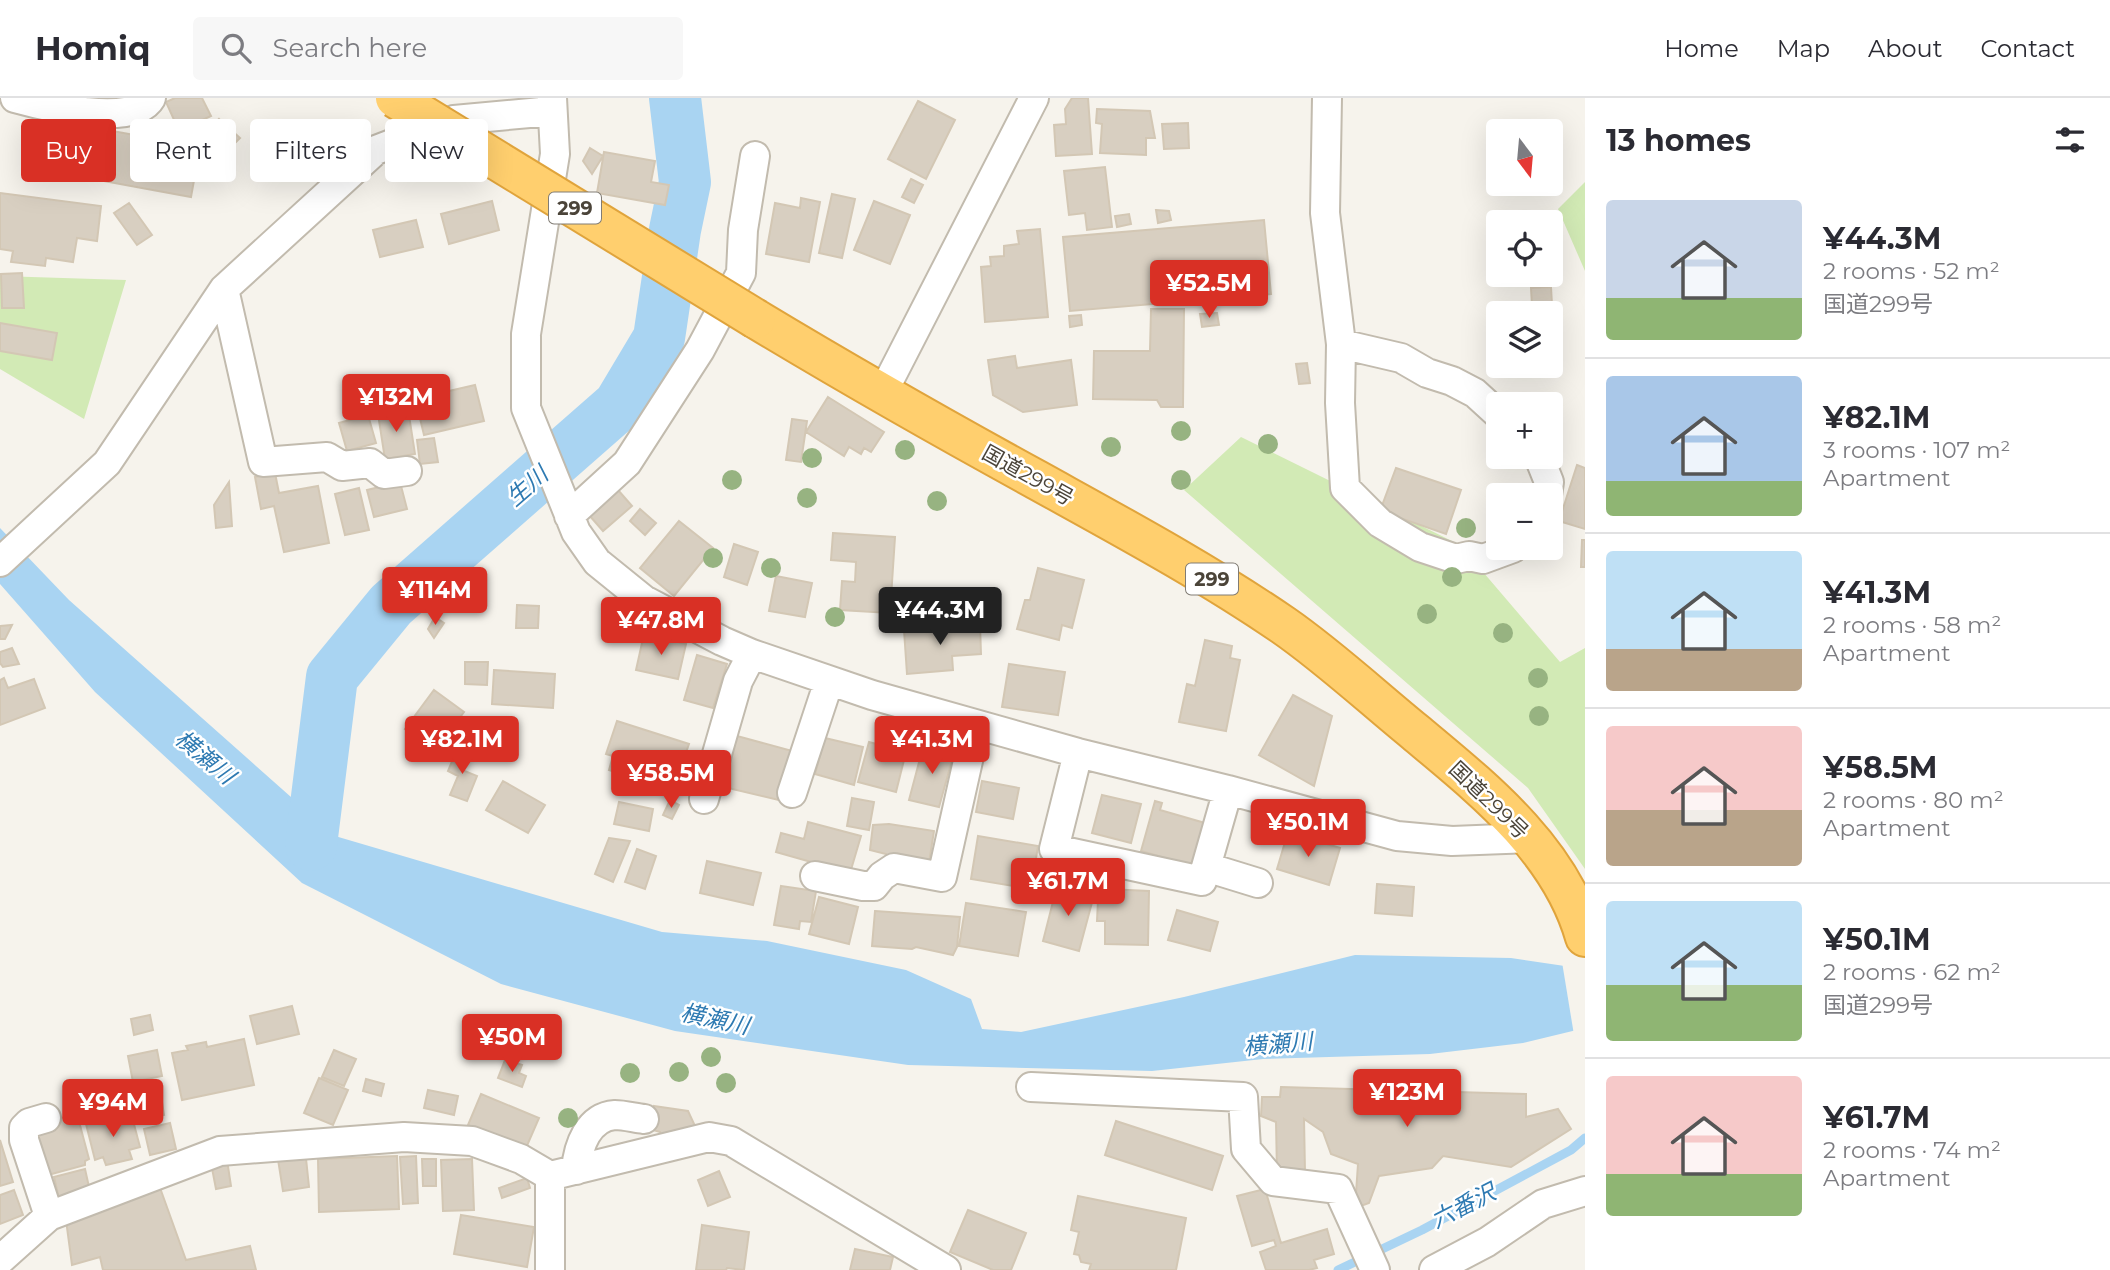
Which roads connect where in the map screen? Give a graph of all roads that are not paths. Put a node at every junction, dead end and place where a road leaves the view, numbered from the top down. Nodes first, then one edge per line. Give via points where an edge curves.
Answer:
1 (15, 98) edge
2 (151, 98) edge
3 (395, 98) edge
4 (1034, 98) edge
5 (1326, 98) edge
6 (552, 105) edge
7 (755, 156) dead end
8 (224, 289) junction
9 (1341, 344) junction
10 (882, 394) junction
11 (1486, 404) edge
12 (407, 471) dead end
13 (569, 516) junction
14 (1486, 558) edge
15 (0, 562) edge
16 (752, 654) junction
17 (829, 681) junction
18 (976, 725) junction
19 (1077, 753) junction
20 (1228, 790) junction
21 (792, 793) dead end
22 (704, 799) dead end
23 (1529, 838) junction
24 (1206, 867) junction
25 (815, 876) dead end
26 (1258, 883) dead end
27 (1585, 937) edge
28 (1031, 1087) dead end
29 (46, 1118) dead end
30 (643, 1119) dead end
31 (563, 1173) junction
32 (1585, 1191) edge
33 (49, 1216) junction
34 (0, 1259) edge
35 (550, 1270) edge
36 (946, 1270) edge
37 (1375, 1270) edge
38 (1434, 1270) edge

1 - 2 street via 49,108 126,114 147,106
3 - 10 highway, 国道299号 / 299, bridge
4 - 10 street
5 - 9 street via 1325,213
6 - 8 street via 454,120 376,150
6 - 13 street via 555,155 526,334 526,408
7 - 13 street via 741,273 700,350 627,463
8 - 12 street via 263,462 327,457 342,466 370,463 384,474
8 - 15 street via 107,463
9 - 11 street via 1401,358 1475,393
9 - 14 street via 1345,488 1380,523 1420,548 1455,559 1469,555
10 - 23 highway, 国道299号 / 299 via 1180,559 1285,627 1457,767
13 - 16 street via 597,562 645,600
16 - 17 street
16 - 22 street via 738,681
17 - 18 street
17 - 21 street
18 - 19 street
18 - 25 street via 954,874 942,877 894,868 874,886
19 - 20 street
19 - 24 street via 1054,849 1202,881
20 - 23 street via 1397,836 1452,841
20 - 24 street
23 - 27 highway, 国道299号 / 299 via 1550,864
24 - 26 street
28 - 37 street via 1243,1097 1247,1149 1273,1181 1338,1189
29 - 33 street via 24,1128 24,1140
30 - 31 street via 601,1118 588,1130 577,1157
31 - 33 street via 472,1141 404,1137 338,1141 220,1151
31 - 35 street
31 - 36 street via 709,1137 731,1142
32 - 38 street via 1543,1204 1487,1242
33 - 34 street

